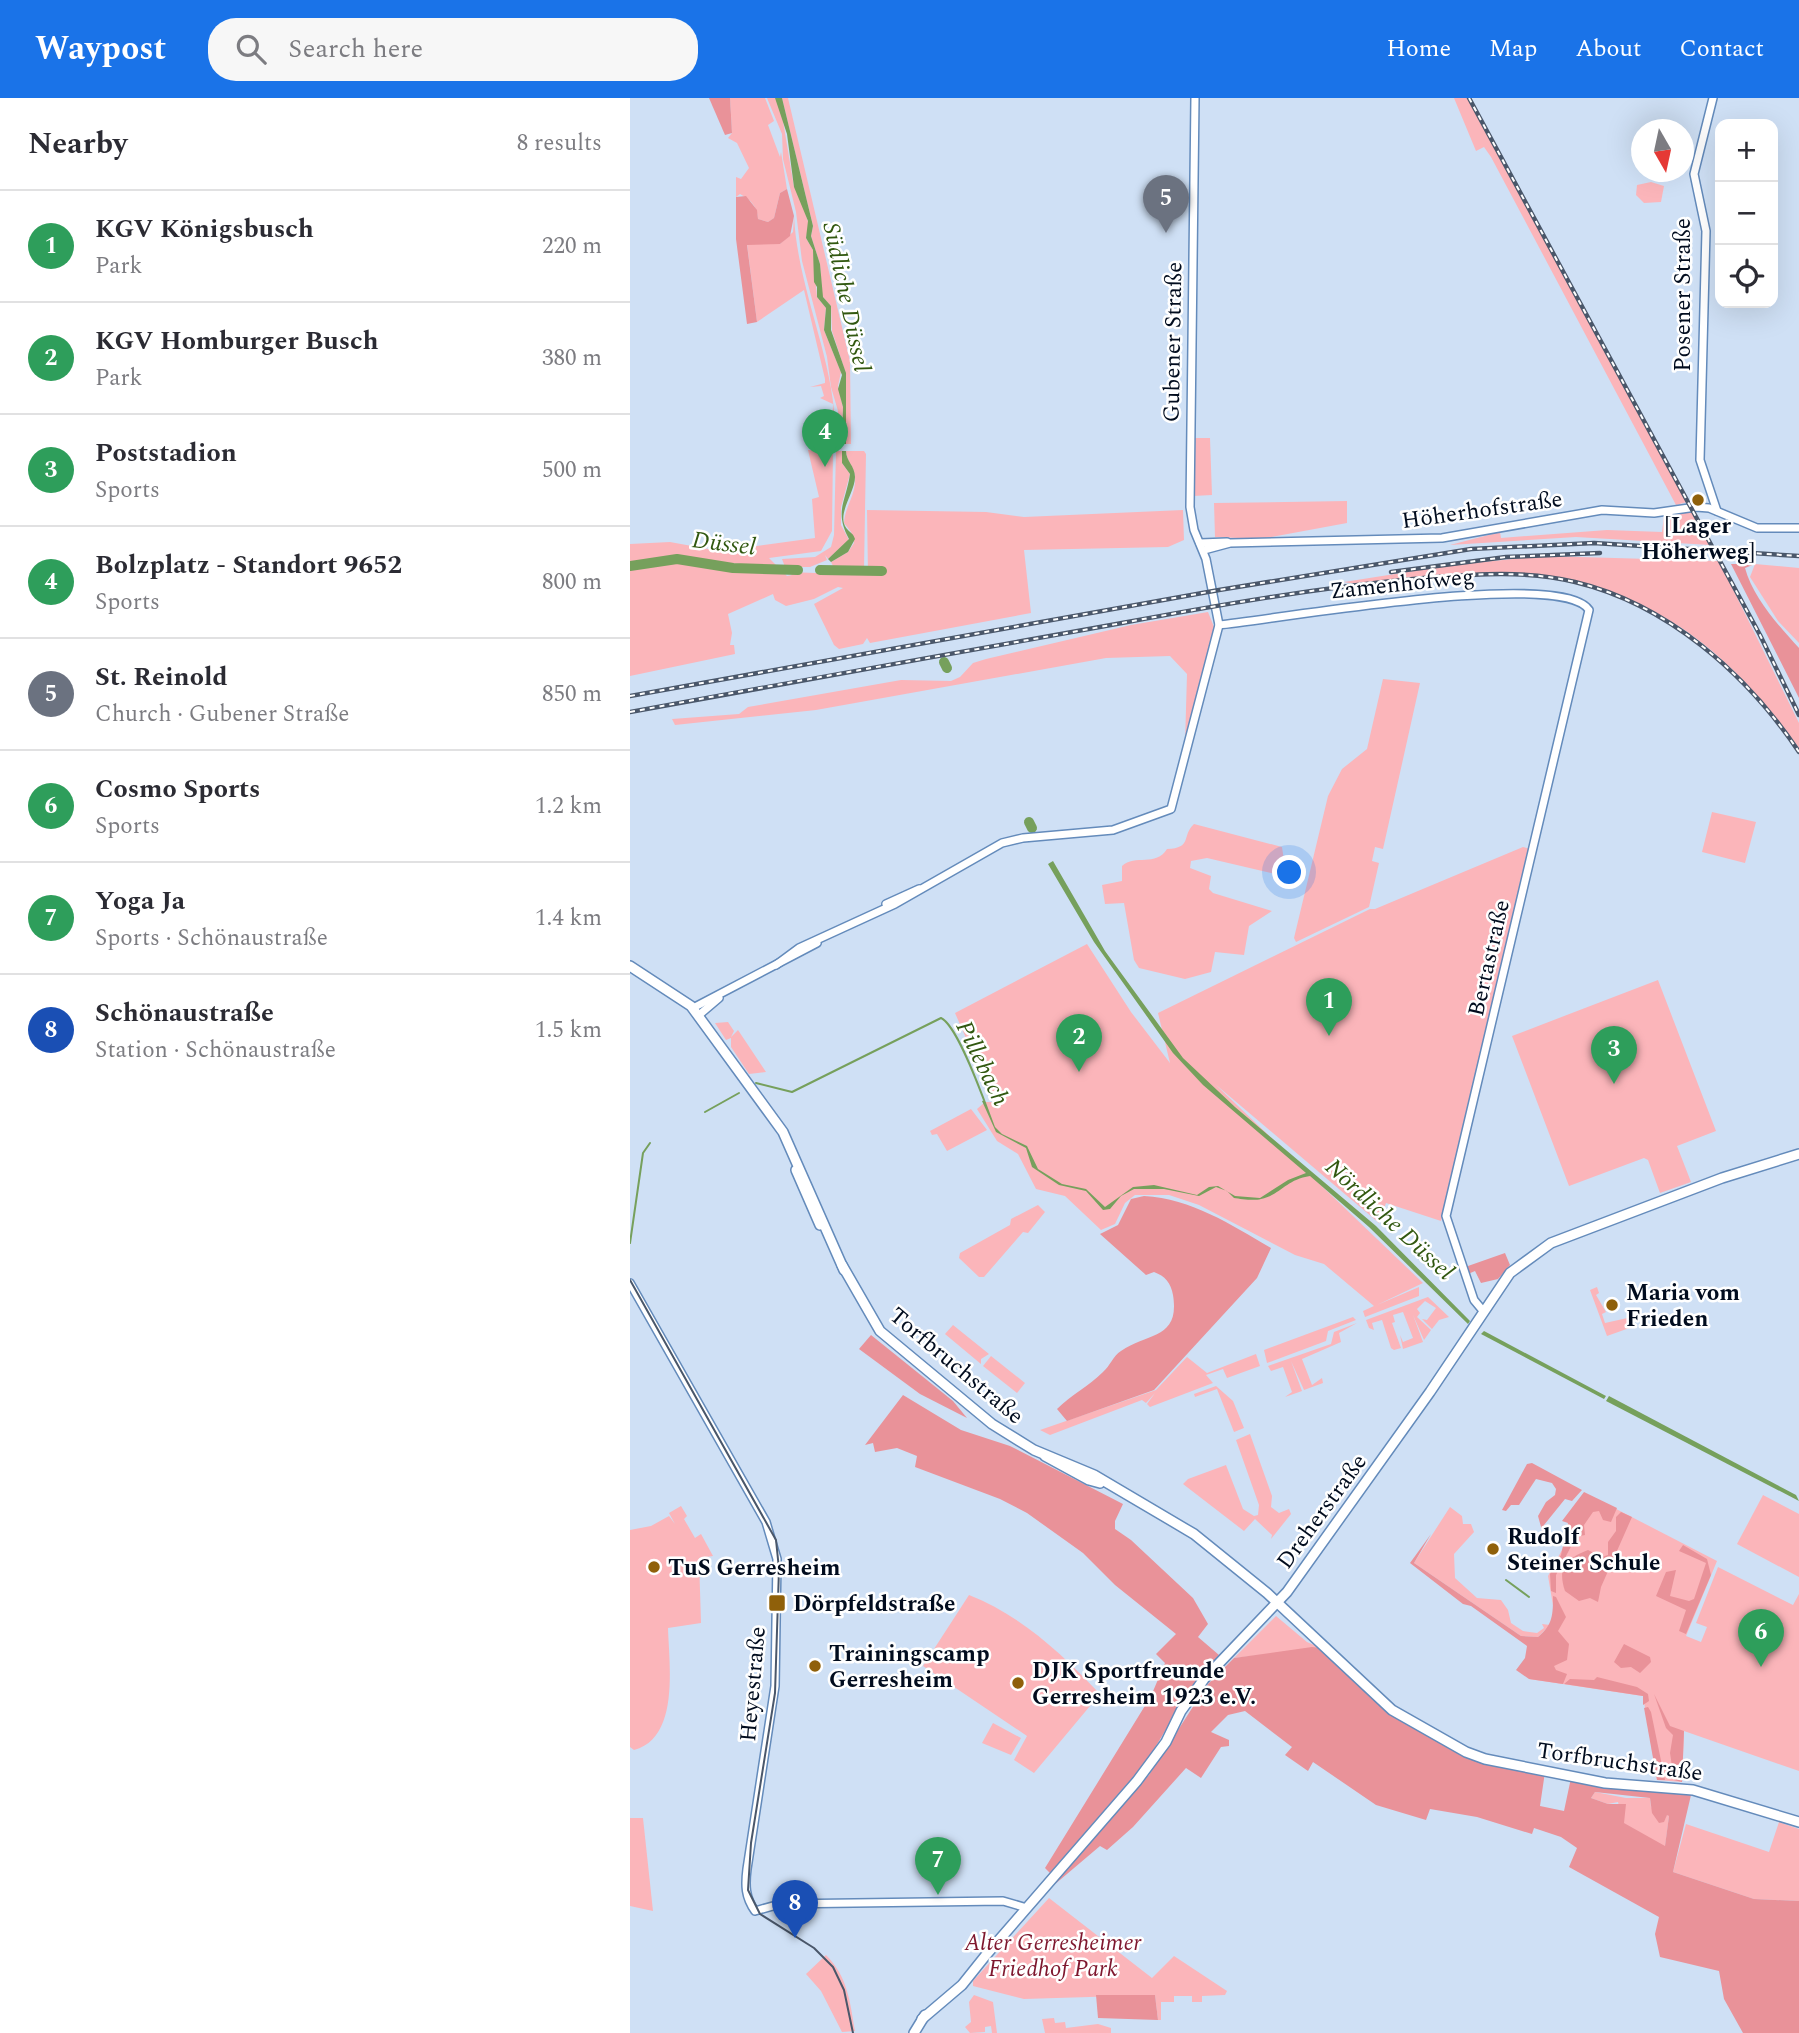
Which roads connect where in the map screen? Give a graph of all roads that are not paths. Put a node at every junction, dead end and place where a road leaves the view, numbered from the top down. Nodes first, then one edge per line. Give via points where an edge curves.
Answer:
1 (1195, 98) edge
2 (1713, 98) edge
3 (1710, 494) junction
4 (1698, 507) junction
5 (1717, 511) junction
6 (1799, 528) edge
7 (1202, 547) junction
8 (1588, 608) joint
9 (1219, 625) junction
10 (630, 966) edge
11 (696, 1012) junction
12 (765, 1110) junction
13 (1799, 1148) edge
14 (1799, 1154) edge
15 (793, 1162) junction
16 (1761, 1166) junction
17 (807, 1183) junction
18 (820, 1226) junction
19 (829, 1238) junction
20 (630, 1283) edge
21 (1481, 1317) junction
22 (1277, 1602) junction
23 (1799, 1822) edge
24 (1027, 1908) junction
25 (914, 2033) edge

1 - 7 street, Gubener Straße via 1190,501 1192,524
2 - 3 street, Posener Straße via 1694,174 1706,231 1699,447
3 - 4 street
3 - 5 street, Posener Straße
4 - 5 street
4 - 7 street, Höherhofstraße via 1654,513 1602,510 1442,538 1224,541
5 - 6 street via 1757,528
7 - 9 street, Gubener Straße
8 - 9 street, Zamenhofweg via 1554,598 1475,593
8 - 21 street, Bertastraße via 1590,615 1446,1216
9 - 11 street via 1173,805 1167,812 1104,831 1013,840 820,940
10 - 11 main road, Torfbruchstraße
11 - 12 main road, Torfbruchstraße
12 - 15 main road, Torfbruchstraße
12 - 17 main road, Torfbruchstraße via 783,1132
13 - 16 main road, Dreherstraße
14 - 16 main road, Dreherstraße
15 - 17 main road
15 - 18 main road, Torfbruchstraße
16 - 21 main road, Dreherstraße via 1542,1248 1510,1273
17 - 18 main road
17 - 19 main road, Torfbruchstraße
18 - 19 main road, Torfbruchstraße
19 - 22 main road, Torfbruchstraße via 874,1324 992,1424 1043,1454 1094,1475 1194,1534
20 - 24 street, Heyestraße via 766,1522 777,1550 773,1701 746,1881 748,1900 755,1911 771,1905 1005,1901
21 - 22 main road, Dreherstraße
22 - 23 main road, Torfbruchstraße via 1392,1710 1471,1755 1605,1783 1693,1790
22 - 24 main road, Dreherstraße via 1204,1679 1154,1759
24 - 25 main road, Dreherstraße

